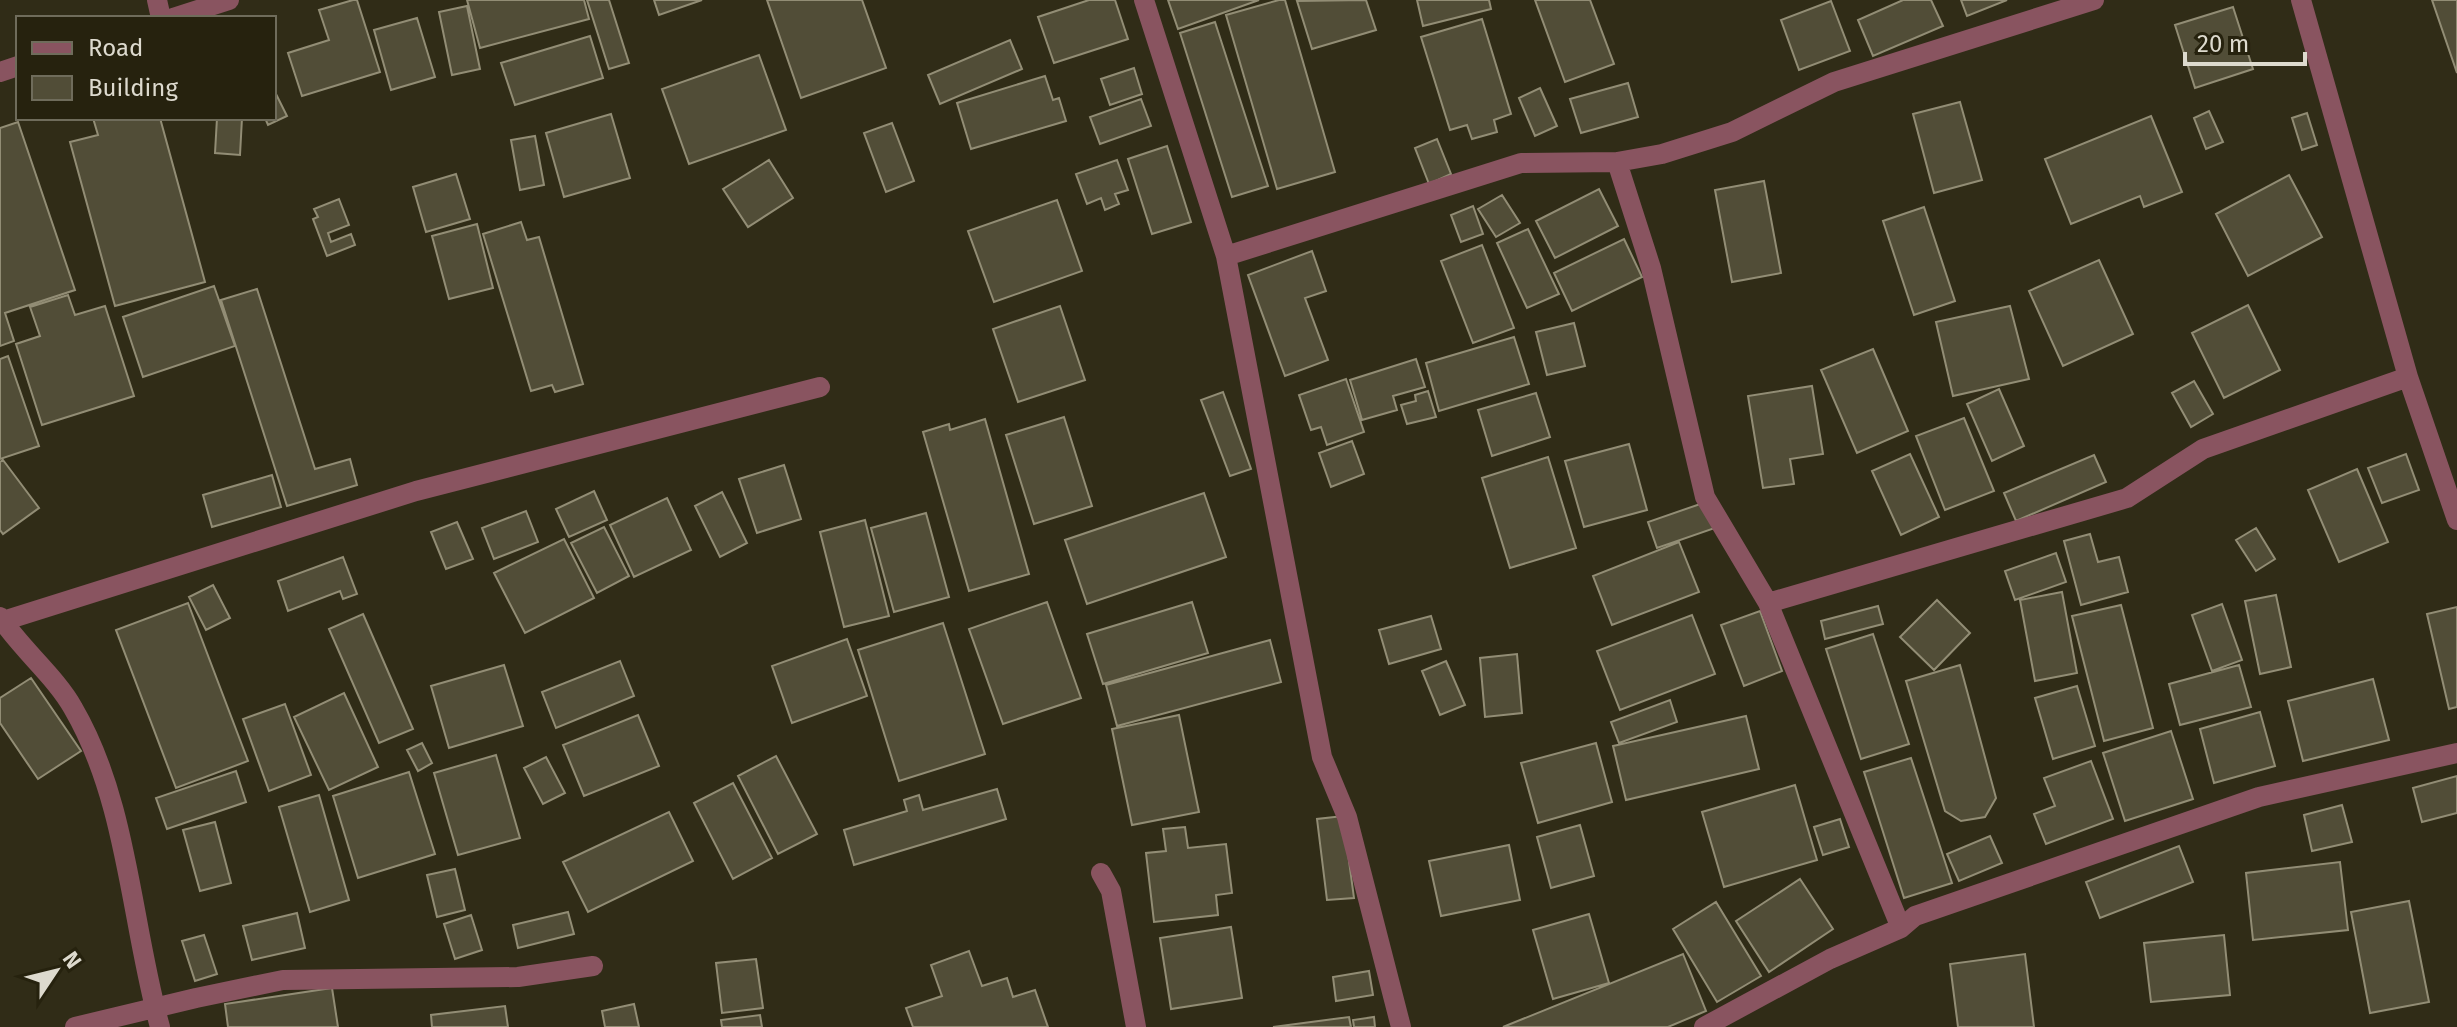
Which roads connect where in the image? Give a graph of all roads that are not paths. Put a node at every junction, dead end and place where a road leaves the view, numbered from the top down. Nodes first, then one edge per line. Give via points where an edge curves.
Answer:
1 (229, 0) edge
2 (1144, 0) edge
3 (2094, 0) edge
4 (2301, 0) edge
5 (179, 16) edge
6 (1617, 162) junction
7 (1226, 256) junction
8 (2408, 377) junction
9 (820, 387) dead end
10 (2457, 520) edge
11 (1768, 603) junction
12 (2, 619) edge
13 (2457, 753) edge
14 (1101, 873) dead end
15 (1901, 928) junction
16 (593, 966) dead end
17 (157, 1018) edge
18 (75, 1027) edge
19 (1136, 1027) edge
20 (1401, 1027) edge
21 (1704, 1027) edge

1 - 5 street
2 - 7 street
3 - 6 street via 1834,82 1732,132
4 - 8 street
6 - 7 street via 1521,163
6 - 11 street via 1651,268 1705,497
7 - 20 street via 1322,757 1347,817
8 - 10 street
8 - 11 street via 2203,449 2127,498
9 - 12 street via 416,491
11 - 15 street
12 - 17 street via 73,706 99,763
13 - 15 street via 2259,797 1915,916
14 - 19 street via 1111,891
15 - 21 street via 1830,959
16 - 17 street via 518,977 283,980
17 - 18 street

